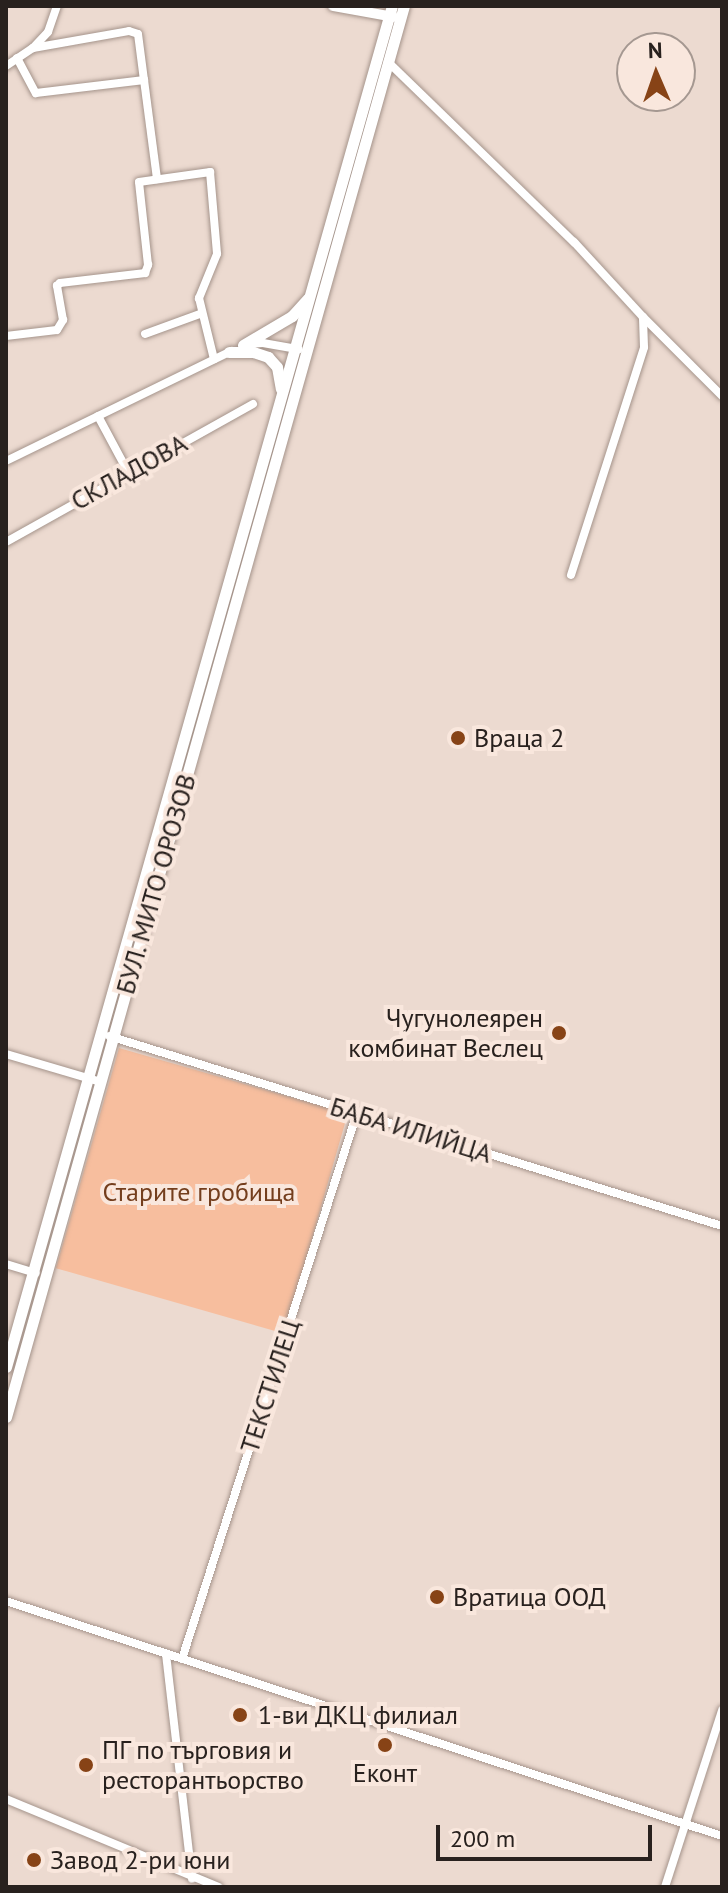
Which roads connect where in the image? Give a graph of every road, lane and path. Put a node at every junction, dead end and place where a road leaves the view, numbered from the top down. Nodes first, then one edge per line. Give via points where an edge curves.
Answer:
1 (57, 6) edge
2 (333, 6) edge
3 (404, 6) edge
4 (394, 13) edge
5 (33, 48) junction
6 (17, 58) junction
7 (388, 62) junction
8 (6, 66) edge
9 (144, 80) junction
10 (157, 179) junction
11 (311, 295) junction
12 (200, 314) junction
13 (643, 317) junction
14 (145, 334) dead end
15 (6, 336) edge
16 (243, 345) junction
17 (301, 350) junction
18 (229, 352) junction
19 (214, 359) junction
20 (282, 395) junction
21 (722, 396) edge
22 (253, 404) dead end
23 (98, 416) junction
24 (7, 459) edge
25 (128, 472) junction
26 (6, 542) edge
27 (571, 575) dead end
28 (107, 1036) junction
29 (6, 1054) edge
30 (88, 1078) junction
31 (101, 1082) junction
32 (357, 1113) junction
33 (722, 1226) edge
34 (6, 1264) edge
35 (33, 1273) junction
36 (46, 1276) junction
37 (6, 1367) edge
38 (6, 1417) edge
39 (6, 1601) edge
40 (166, 1654) junction
41 (182, 1659) junction
42 (722, 1710) edge
43 (6, 1799) edge
44 (685, 1824) junction
45 (722, 1836) edge
46 (192, 1878) junction
47 (218, 1887) edge
48 (665, 1887) edge

1 - 5 street via 48,32
2 - 4 street
3 - 4 main road
4 - 7 main road
4 - 11 main road
5 - 6 street
5 - 9 street via 129,31 138,34
6 - 8 street
6 - 9 street via 36,93
7 - 13 street via 574,242
7 - 17 main road
9 - 10 street
10 - 12 street via 210,172 217,254 199,298
10 - 15 street via 139,182 145,273 60,283 60,327
11 - 16 main road via 292,316
11 - 17 main road
12 - 14 street
12 - 19 street
13 - 21 street
13 - 27 street via 644,347
16 - 17 street
16 - 18 street
17 - 20 main road, БУЛ. МИТО ОРОЗОВ
17 - 28 main road, БУЛ. МИТО ОРОЗОВ
18 - 19 street
18 - 20 main road via 268,357 277,367
19 - 23 street
20 - 28 main road, БУЛ. МИТО ОРОЗОВ
22 - 25 street, СКЛАДОВА
23 - 24 street
23 - 25 street
25 - 26 street, СКЛАДОВА
28 - 30 main road, БУЛ. МИТО ОРОЗОВ
28 - 31 main road, БУЛ. МИТО ОРОЗОВ
28 - 32 street, БАБА ИЛИЙЦА
29 - 30 street
30 - 31 street
30 - 35 main road, БУЛ. МИТО ОРОЗОВ
31 - 36 main road, БУЛ. МИТО ОРОЗОВ
32 - 33 street, БАБА ИЛИЙЦА
32 - 41 street, ТЕКСТИЛЕЦ
34 - 35 street
35 - 36 street
35 - 37 main road, БУЛ. МИТО ОРОЗОВ
36 - 38 main road, БУЛ. МИТО ОРОЗОВ
39 - 40 street
40 - 41 street
40 - 46 street
41 - 44 street
42 - 44 street
43 - 46 street
44 - 45 street
44 - 48 street
46 - 47 street

